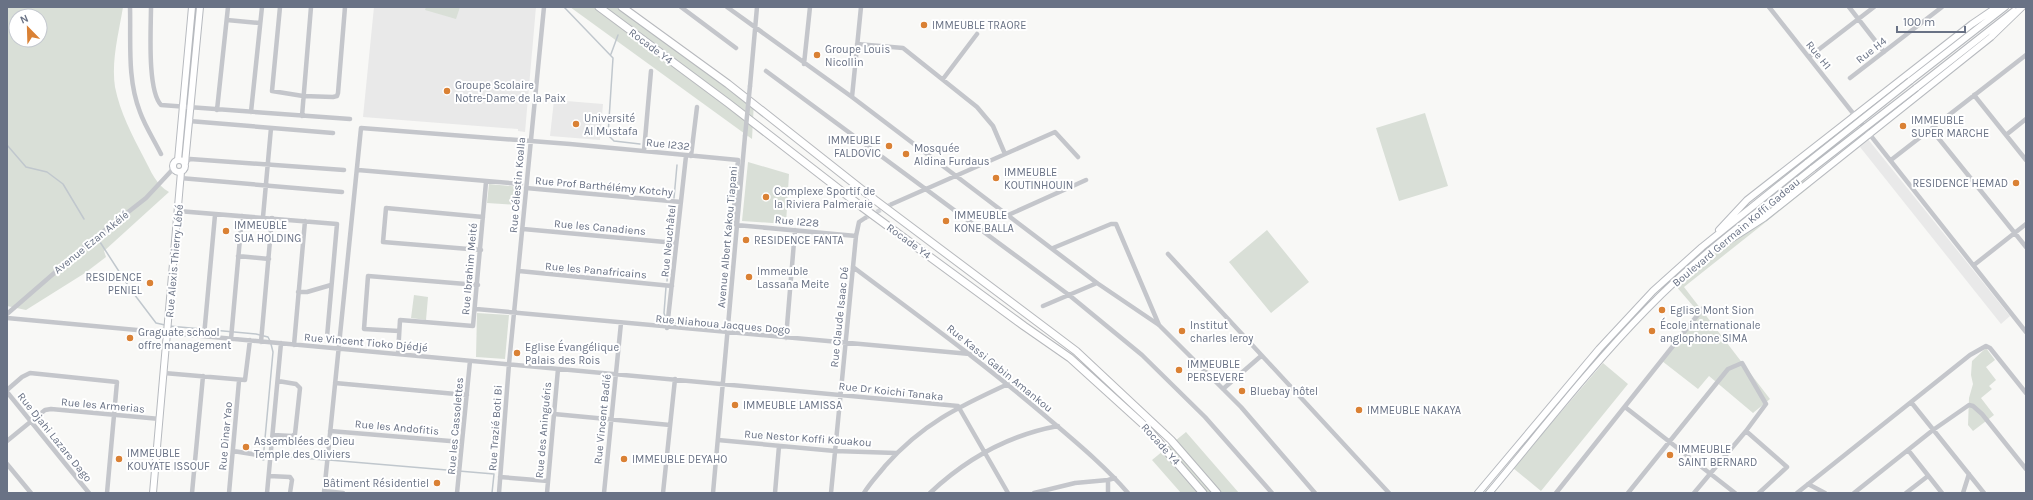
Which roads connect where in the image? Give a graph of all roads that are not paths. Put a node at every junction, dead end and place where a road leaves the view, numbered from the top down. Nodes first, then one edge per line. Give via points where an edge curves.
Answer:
1 (130, 7) edge
2 (151, 7) edge
3 (192, 7) edge
4 (200, 7) edge
5 (228, 7) edge
6 (262, 7) edge
7 (280, 7) edge
8 (311, 7) edge
9 (345, 7) edge
10 (544, 7) edge
11 (599, 7) edge
12 (622, 7) edge
13 (681, 7) edge
14 (727, 7) edge
15 (757, 7) edge
16 (810, 7) edge
17 (861, 7) edge
18 (1769, 7) edge
19 (1849, 7) edge
20 (1874, 7) edge
21 (1942, 7) edge
22 (1997, 7) edge
23 (2005, 7) edge
24 (2019, 7) edge
25 (2022, 7) edge
26 (1858, 19) junction
27 (226, 20) junction
28 (260, 23) junction
29 (755, 28) junction
30 (977, 34) dead end
31 (857, 44) junction
32 (736, 48) dead end
33 (1884, 52) junction
34 (2026, 55) edge
35 (1809, 57) junction
36 (804, 64) junction
37 (651, 71) dead end
38 (766, 71) dead end
39 (1850, 78) dead end
40 (943, 79) junction
41 (1974, 95) junction
42 (303, 96) junction
43 (852, 97) junction
44 (697, 107) dead end
45 (187, 108) junction
46 (217, 110) junction
47 (251, 112) junction
48 (1855, 115) junction
49 (302, 116) junction
50 (350, 119) dead end
51 (2026, 119) edge
52 (189, 121) junction
53 (271, 128) junction
54 (1931, 129) junction
55 (1870, 132) junction
56 (332, 133) dead end
57 (2006, 135) junction
58 (530, 142) junction
59 (644, 151) junction
60 (161, 154) dead end
61 (1005, 154) junction
62 (689, 156) junction
63 (1078, 157) dead end
64 (178, 160) junction
65 (1891, 160) junction
66 (2026, 160) edge
67 (185, 163) junction
68 (268, 164) junction
69 (174, 169) junction
70 (344, 170) dead end
71 (358, 170) junction
72 (180, 175) junction
73 (954, 176) junction
74 (1086, 180) dead end
75 (486, 182) junction
76 (520, 184) dead end
77 (266, 186) junction
78 (526, 188) junction
79 (926, 190) junction
80 (342, 192) dead end
81 (681, 202) junction
82 (892, 204) tunnel mouth
83 (178, 211) junction
84 (215, 215) junction
85 (242, 216) junction
86 (1006, 216) junction
87 (263, 217) junction
88 (483, 217) junction
89 (272, 218) junction
90 (865, 218) tunnel mouth
91 (305, 221) junction
92 (2026, 224) edge
93 (736, 225) junction
94 (523, 229) junction
95 (795, 230) junction
96 (2014, 232) junction
97 (856, 236) junction
98 (676, 243) junction
99 (1702, 247) junction
100 (2026, 247) edge
101 (1053, 248) junction
102 (481, 250) junction
103 (1708, 253) junction
104 (1168, 254) dead end
105 (238, 256) junction
106 (268, 259) junction
107 (1974, 265) junction
108 (853, 267) junction
109 (519, 271) junction
110 (1097, 283) junction
111 (331, 285) junction
112 (478, 286) junction
113 (672, 286) junction
114 (298, 292) junction
115 (1069, 295) junction
116 (1043, 306) dead end
117 (1704, 307) dead end
118 (476, 309) junction
119 (515, 313) junction
120 (7, 314) edge
121 (7, 318) edge
122 (621, 323) junction
123 (1159, 325) junction
124 (667, 328) junction
125 (399, 331) junction
126 (2026, 332) edge
127 (167, 333) junction
128 (728, 333) junction
129 (204, 336) junction
130 (327, 336) dead end
131 (786, 338) junction
132 (231, 339) junction
133 (250, 340) junction
134 (261, 342) junction
135 (282, 344) junction
136 (846, 344) junction
137 (294, 345) junction
138 (338, 349) junction
139 (398, 352) junction
140 (970, 354) junction
141 (1261, 356) junction
142 (470, 361) junction
143 (509, 364) junction
144 (558, 369) junction
145 (164, 373) junction
146 (615, 374) junction
147 (203, 376) junction
148 (675, 379) junction
149 (239, 380) junction
150 (278, 381) junction
151 (334, 383) junction
152 (724, 384) junction
153 (1008, 384) junction
154 (1224, 389) junction
155 (7, 391) edge
156 (2026, 393) edge
157 (841, 394) junction
158 (467, 395) junction
159 (1911, 402) junction
160 (958, 406) junction
161 (1625, 407) junction
162 (115, 414) junction
163 (554, 414) junction
164 (160, 419) junction
165 (610, 420) junction
166 (30, 421) junction
167 (670, 425) junction
168 (1058, 426) junction
169 (1933, 430) junction
170 (330, 431) junction
171 (1746, 431) junction
172 (273, 435) junction
173 (718, 440) junction
174 (7, 441) edge
175 (1670, 441) junction
176 (462, 442) junction
177 (779, 446) junction
178 (1908, 450) junction
179 (233, 451) junction
180 (835, 451) junction
181 (984, 452) junction
182 (896, 453) junction
183 (271, 457) junction
184 (7, 464) edge
185 (2026, 469) edge
186 (1711, 472) junction
187 (1969, 474) junction
188 (270, 476) junction
189 (1928, 476) junction
190 (500, 477) junction
191 (1115, 478) junction
192 (1108, 480) junction
193 (548, 481) junction
194 (1808, 484) junction
195 (30, 491) edge
196 (324, 492) edge
197 (23, 493) edge
198 (89, 493) edge
199 (108, 493) edge
200 (153, 493) edge
201 (192, 493) edge
202 (229, 493) edge
203 (267, 493) edge
204 (290, 493) edge
205 (343, 493) edge
206 (457, 493) edge
207 (499, 493) edge
208 (547, 493) edge
209 (604, 493) edge
210 (663, 493) edge
211 (666, 493) edge
212 (713, 493) edge
213 (776, 493) edge
214 (831, 493) edge
215 (864, 493) edge
216 (930, 493) edge
217 (1008, 493) edge
218 (1034, 493) edge
219 (1108, 493) edge
220 (1128, 493) edge
221 (1203, 493) edge
222 (1217, 493) edge
223 (1272, 493) edge
224 (1315, 493) edge
225 (1389, 493) edge
226 (1478, 493) edge
227 (1489, 493) edge
228 (1556, 493) edge
229 (1628, 493) edge
230 (1694, 493) edge
231 (1736, 493) edge
232 (1759, 493) edge
233 (1797, 493) edge
234 (1825, 493) edge
235 (1854, 493) edge
236 (1906, 493) edge
237 (1942, 493) edge
238 (1963, 493) edge
239 (1984, 493) edge

1 - 60 street via 131,74 135,96 140,113
2 - 45 street via 152,73 156,95 161,105
3 - 45 main road
4 - 45 main road
5 - 27 street
6 - 28 street
7 - 42 street via 272,89 275,92
8 - 42 street
9 - 42 street via 337,96
10 - 58 street, Rue Célestin Koalla
11 - 221 highway, Rocade Y4 via 862,207 1070,358 1145,426
12 - 222 highway, Rocade Y4 via 728,84 875,200 1076,351 1171,440
13 - 32 street
14 - 29 street
15 - 29 street, Avenue Albert Kakou Tiapani
16 - 36 street
17 - 31 street
18 - 35 street, Rue H1
19 - 26 street
20 - 26 street
21 - 33 street, Rue H4
22 - 48 main road
23 - 99 main road, Boulevard Germain Koffi Gadeau, bridge
24 - 103 main road, Boulevard Germain Koffi Gadeau, bridge
25 - 55 main road via 1991,37
26 - 33 street
26 - 35 street
27 - 28 street
27 - 46 street
28 - 47 street
29 - 36 street
29 - 93 street, Avenue Albert Kakou Tiapani, bridge
30 - 40 street
31 - 40 street via 902,48
31 - 43 street
33 - 39 street, Rue H4
34 - 41 street
35 - 48 street, Rue H1
36 - 43 street
37 - 59 street
38 - 79 street
40 - 61 street via 983,113 993,126
41 - 54 street
41 - 57 street
42 - 49 street
43 - 73 street
44 - 62 street, Rue Neuchâtel
45 - 46 street
45 - 52 main road
45 - 64 main road
46 - 47 street
47 - 49 street
48 - 55 street, Rue H1
48 - 99 main road via 1747,200
49 - 50 street
51 - 57 street
52 - 53 street
52 - 67 main road
53 - 56 street
53 - 68 street
54 - 65 street
54 - 96 street
55 - 65 street, Rue H1
55 - 103 main road via 1764,218
57 - 66 street
58 - 59 street, Rue I232
58 - 71 street, Rue I232 via 361,128
58 - 78 street, Rue Célestin Koalla
59 - 62 street, Rue I232
61 - 63 street via 1055,132
61 - 73 street
62 - 81 street, Rue Neuchâtel
62 - 93 street, Rue I232 via 738,160 733,221
64 - 67 main road
64 - 69 main road via 173,163
65 - 107 street, Rue H1
67 - 68 street via 190,159
67 - 72 main road
68 - 70 street
68 - 77 street
69 - 72 main road
69 - 120 street, Avenue Ezan Akélé via 146,198 90,242
71 - 75 street
71 - 138 street
72 - 77 street
72 - 83 main road, Rue Alexis Thierry Lébé
73 - 79 street
73 - 86 street
74 - 86 street
75 - 76 street
75 - 88 street, Rue Ibrahim Meité
77 - 80 street
77 - 87 street
78 - 81 street, Rue Prof Barthélémy Kotchy
78 - 94 street, Rue Célestin Koalla
79 - 82 street
79 - 115 street
81 - 98 street, Rue Neuchâtel
83 - 84 street
83 - 127 main road, Rue Alexis Thierry Lébé
84 - 85 street
84 - 129 street
85 - 87 street
85 - 105 street
86 - 101 street
87 - 89 street
88 - 102 street, Rue Ibrahim Meité
88 - 102 street via 386,208 383,242
89 - 91 street
89 - 106 street
90 - 97 street, Rue Claude Isaac Dé via 859,222
91 - 111 street via 337,224
91 - 114 street
92 - 96 street
93 - 95 street, Rue I228
93 - 128 street, Avenue Albert Kakou Tiapani
94 - 98 street, Rue les Canadiens
94 - 109 street, Rue Célestin Koalla
95 - 97 street, Rue I228
95 - 131 street
96 - 100 street
96 - 107 street
97 - 108 street, Rue Claude Isaac Dé
98 - 113 street, Rue Neuchâtel
99 - 226 main road, Boulevard Germain Koffi Gadeau via 1625,320
101 - 110 street
101 - 123 street via 1116,224
102 - 112 street, Rue Ibrahim Meité
103 - 227 main road, Boulevard Germain Koffi Gadeau via 1634,322
104 - 141 street
105 - 106 street
105 - 132 street
106 - 134 street
107 - 126 street, Rue H1
108 - 136 street, Rue Claude Isaac Dé
108 - 140 street, Rue Kassi Gabin Amankou
109 - 113 street, Rue les Panafricains
109 - 119 street, Rue Célestin Koalla
110 - 115 street
110 - 123 street
111 - 114 street
111 - 130 street
112 - 118 street, Rue Ibrahim Meité
112 - 125 street via 368,276 364,329
113 - 124 street, Rue Neuchâtel
114 - 137 street
115 - 116 street
115 - 223 street via 1142,354 1178,389
117 - 161 street
118 - 119 street, Rue Niahoua Jacques Dogo
118 - 125 street, Rue Ibrahim Meité via 473,326 400,320
119 - 122 street, Rue Niahoua Jacques Dogo
119 - 143 street, Rue Célestin Koalla
121 - 127 street, Rue Vincent Tioko Djédjé
122 - 124 street, Rue Niahoua Jacques Dogo
122 - 146 street, Rue Vincent Badié
123 - 154 street
124 - 128 street, Rue Niahoua Jacques Dogo
125 - 139 street
127 - 129 street, Rue Vincent Tioko Djédjé
127 - 145 main road, Rue Alexis Thierry Lébé
128 - 131 street, Rue Niahoua Jacques Dogo
128 - 152 street, Avenue Albert Kakou Tiapani
129 - 132 street, Rue Vincent Tioko Djédjé
131 - 136 street, Rue Niahoua Jacques Dogo
132 - 133 street, Rue Vincent Tioko Djédjé
133 - 134 street, Rue Vincent Tioko Djédjé
133 - 149 street via 246,379
134 - 135 street, Rue Vincent Tioko Djédjé
135 - 137 street, Rue Vincent Tioko Djédjé
135 - 150 street
136 - 140 street, Rue Niahoua Jacques Dogo
136 - 157 street, Rue Claude Isaac Dé
137 - 138 street, Rue Vincent Tioko Djédjé
138 - 139 street, Rue Vincent Tioko Djédjé
138 - 151 street
139 - 142 street, Rue Vincent Tioko Djédjé
140 - 153 street, Rue Kassi Gabin Amankou
141 - 154 street
141 - 225 street
142 - 143 street, Rue Vincent Tioko Djédjé
142 - 158 street, Rue les Cassolettes
143 - 144 street, Rue Vincent Tioko Djédjé
143 - 190 street, Rue Trazié Boti Bi
144 - 146 street, Rue Vincent Tioko Djédjé
144 - 163 street, Rue des Aninguéris
145 - 147 street
145 - 164 main road, Rue Alexis Thierry Lébé
146 - 148 street, Rue Vincent Tioko Djédjé
146 - 165 street, Rue Vincent Badié
147 - 149 street
147 - 201 street
148 - 152 street, Rue Vincent Tioko Djédjé
148 - 167 street
149 - 179 street, Rue Dinar Yao
150 - 172 street
150 - 172 street via 296,384 300,388 295,434
151 - 158 street
151 - 170 street
152 - 157 street, Rue Dr Koichi Tanaka
152 - 173 street, Avenue Albert Kakou Tiapani
153 - 160 street
153 - 168 street, Rue Kassi Gabin Amankou
154 - 224 street
155 - 162 street via 30,373 115,381 118,384
155 - 166 street, Rue Djahi Lazare Dago
156 - 159 street via 1987,346 1970,355
157 - 160 street, Rue Dr Koichi Tanaka
157 - 180 street, Rue Claude Isaac Dé
158 - 176 street, Rue les Cassolettes
159 - 169 street
159 - 194 street
160 - 181 street, Rue Dr Koichi Tanaka
160 - 182 street via 931,423
161 - 175 street
161 - 228 street
162 - 164 street, Rue les Armerias
162 - 166 street, Rue les Armerias via 52,409 45,410
162 - 199 street
163 - 165 street
163 - 193 street, Rue des Aninguéris
164 - 200 main road, Rue Alexis Thierry Lébé
165 - 167 street
165 - 209 street, Rue Vincent Badié
166 - 174 street, Rue les Armerias
166 - 198 street, Rue Djahi Lazare Dago
167 - 210 street
168 - 181 street via 1026,434
168 - 191 street, Rue Kassi Gabin Amankou
169 - 178 street
169 - 185 street via 1966,406 1972,405
169 - 187 street
170 - 176 street, Rue les Andofitis
170 - 196 street
171 - 175 street via 1766,404 1742,363 1728,369
171 - 186 street
171 - 232 street via 1787,467
172 - 183 street
173 - 177 street, Rue Nestor Koffi Kouakou
173 - 212 street, Avenue Albert Kakou Tiapani
175 - 186 street
175 - 229 street
176 - 206 street, Rue les Cassolettes
177 - 180 street, Rue Nestor Koffi Kouakou
177 - 213 street
178 - 189 street
178 - 235 street
179 - 183 street
179 - 202 street, Rue Dinar Yao
180 - 182 street, Rue Nestor Koffi Kouakou
180 - 214 street, Rue Claude Isaac Dé
181 - 216 street via 961,466
181 - 217 street, Rue Dr Koichi Tanaka
182 - 215 street
183 - 188 street
184 - 195 street
186 - 230 street
186 - 231 street
187 - 238 street
187 - 239 street
188 - 203 street
188 - 204 street via 289,476 292,480
189 - 236 street
189 - 237 street
190 - 193 street
190 - 207 street, Rue Trazié Boti Bi
191 - 192 street
191 - 220 street, Rue Kassi Gabin Amankou
192 - 218 street via 1074,483
192 - 219 street
193 - 208 street, Rue des Aninguéris
194 - 233 street
194 - 234 street
195 - 197 street
196 - 205 street
210 - 211 street

